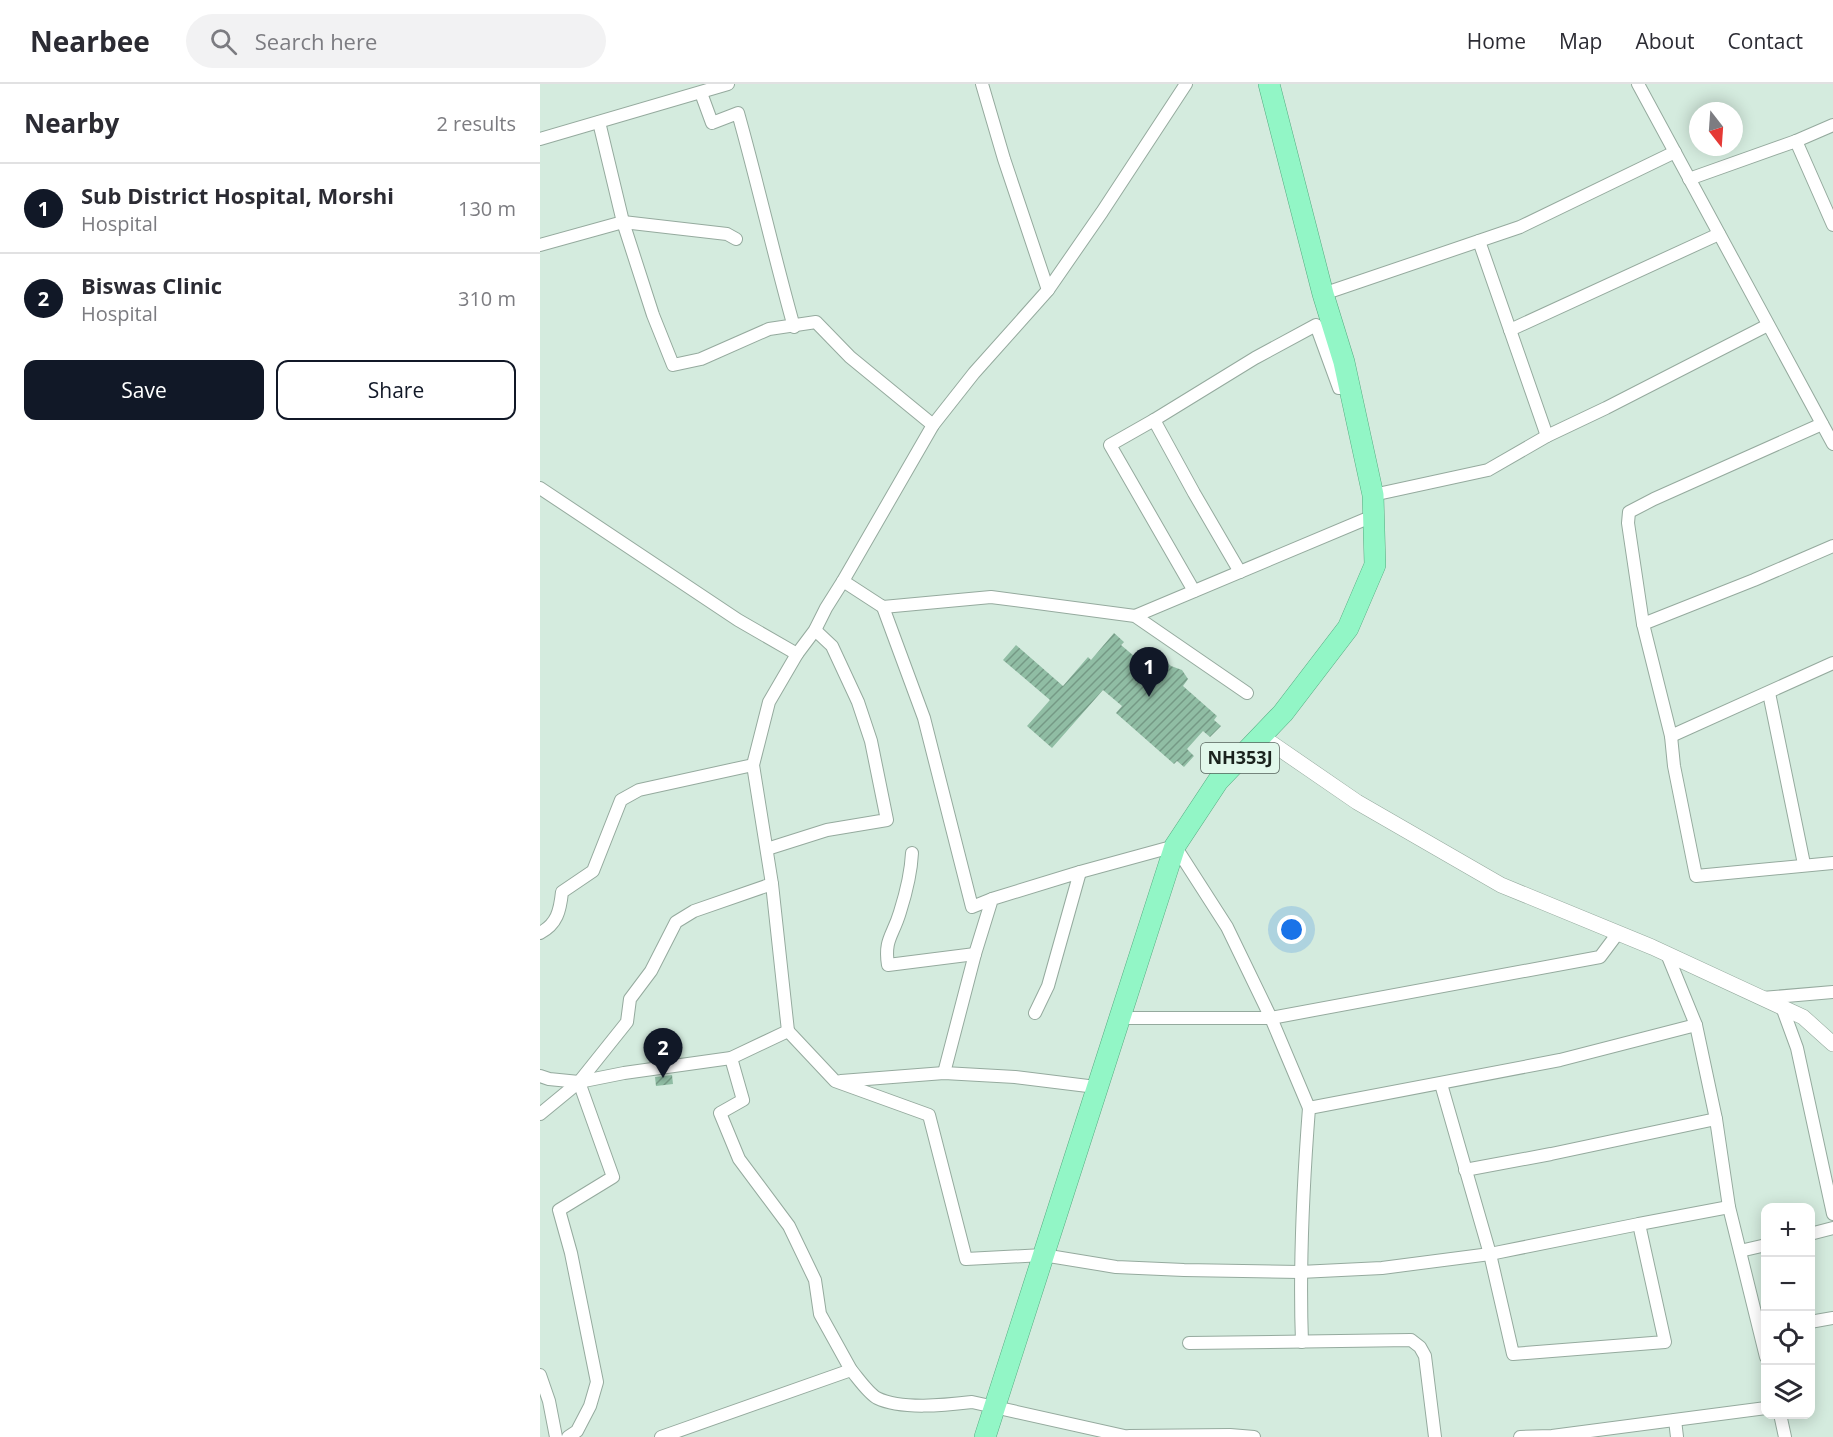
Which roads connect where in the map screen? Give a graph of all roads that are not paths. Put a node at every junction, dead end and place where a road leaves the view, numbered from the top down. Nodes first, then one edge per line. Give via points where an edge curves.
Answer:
1 (728, 84) edge
2 (982, 84) edge
3 (1185, 84) edge
4 (1269, 84) edge
5 (1638, 84) edge
6 (701, 93) junction
7 (599, 122) junction
8 (1833, 125) edge
9 (540, 140) edge
10 (1796, 141) junction
11 (1675, 152) junction
12 (1689, 179) junction
13 (623, 222) junction
14 (1833, 225) edge
15 (1719, 234) junction
16 (736, 239) dead end
17 (1479, 241) junction
18 (540, 245) edge
19 (1048, 290) junction
20 (1323, 294) junction
21 (1768, 325) junction
22 (794, 327) junction
23 (1510, 330) junction
24 (1350, 387) junction
25 (1154, 420) junction
26 (1822, 424) junction
27 (933, 425) junction
28 (1547, 436) junction
29 (1833, 444) edge
30 (540, 488) edge
31 (1373, 506) junction
32 (1833, 546) edge
33 (1240, 572) junction
34 (843, 582) junction
35 (1194, 591) junction
36 (883, 607) junction
37 (1135, 616) junction
38 (1643, 624) junction
39 (815, 630) junction
40 (797, 654) junction
41 (1833, 663) edge
42 (1247, 693) dead end
43 (1769, 693) junction
44 (1261, 736) junction
45 (1671, 736) junction
46 (753, 765) junction
47 (1175, 846) junction
48 (767, 849) junction
49 (912, 853) dead end
50 (1833, 863) edge
51 (1804, 864) junction
52 (1080, 872) junction
53 (772, 884) junction
54 (992, 899) junction
55 (540, 933) edge
56 (1618, 933) junction
57 (975, 954) junction
58 (1667, 954) junction
59 (1833, 992) edge
60 (1762, 998) junction
61 (1782, 1007) junction
62 (1035, 1012) dead end
63 (1119, 1018) junction
64 (1271, 1018) junction
65 (1696, 1025) junction
66 (788, 1031) junction
67 (1833, 1044) edge
68 (731, 1058) junction
69 (944, 1073) junction
70 (540, 1076) edge
71 (835, 1081) junction
72 (579, 1082) junction
73 (1442, 1084) junction
74 (1096, 1087) junction
75 (1309, 1108) junction
76 (540, 1114) edge
77 (1716, 1119) junction
78 (1465, 1170) junction
79 (1729, 1206) junction
80 (1833, 1214) edge
81 (1639, 1224) junction
82 (1833, 1228) edge
83 (1815, 1233) edge
84 (1761, 1246) edge
85 (1740, 1251) junction
86 (1490, 1254) junction
87 (1043, 1255) junction
88 (1300, 1272) junction
89 (1833, 1318) edge
90 (1815, 1321) edge
91 (1761, 1327) edge
92 (1302, 1342) junction
93 (1189, 1343) dead end
94 (851, 1370) junction
95 (540, 1375) edge
96 (994, 1408) junction
97 (1761, 1409) edge
98 (1781, 1419) edge
99 (1675, 1420) junction
100 (1230, 1436) edge
101 (556, 1437) edge
102 (568, 1437) edge
103 (661, 1437) edge
104 (985, 1437) edge
105 (1129, 1437) edge
106 (1254, 1437) edge
107 (1435, 1437) edge
108 (1520, 1437) edge
109 (1677, 1437) edge
110 (1785, 1437) edge

1 - 6 street
2 - 19 street
3 - 19 street
4 - 20 highway, NH353J
5 - 11 street
6 - 7 street
6 - 22 street via 712,123 738,113
7 - 9 street
7 - 13 street
8 - 10 street
10 - 12 street
10 - 14 street
11 - 12 street
11 - 17 street via 1520,227
12 - 15 street
13 - 16 street via 727,234
13 - 18 street
13 - 22 street via 673,365 702,359 769,329
15 - 21 street
15 - 23 street
17 - 20 street
17 - 23 street
19 - 27 street
20 - 24 highway, NH353J
21 - 26 street
21 - 28 street
22 - 27 street via 816,322 850,357
23 - 28 street
24 - 25 street via 1339,388 1316,325
24 - 31 highway, NH353J
25 - 33 street
25 - 35 street via 1110,445
26 - 29 street
26 - 38 street via 1629,512
27 - 34 street
28 - 31 street via 1488,470
30 - 40 street via 738,620
31 - 33 street
31 - 44 highway, NH353J via 1375,566 1348,628
32 - 38 street
33 - 35 street
34 - 36 street
34 - 39 street
35 - 37 street
36 - 37 street via 992,597
36 - 54 street via 924,718 972,907
37 - 42 street
38 - 45 street
39 - 40 street
39 - 48 street via 832,646 858,702 871,741 887,820 827,831
40 - 46 street via 769,702
41 - 43 street
43 - 45 street
43 - 51 street
44 - 47 highway, NH353J via 1218,781
44 - 56 street via 1357,802 1501,885
45 - 51 street via 1696,876
46 - 48 street
46 - 55 street via 648,788 621,800 593,871 562,892 559,914
47 - 52 street
47 - 63 highway, NH353J
47 - 64 street via 1227,927
48 - 53 street
49 - 57 street via 910,877 885,949 888,965
50 - 51 street
52 - 54 street
52 - 62 street via 1048,986
53 - 66 street
53 - 72 street via 694,911 676,922 651,971 630,999 627,1022
54 - 57 street
56 - 58 street
56 - 64 street via 1600,957
57 - 69 street
58 - 60 street
58 - 65 street
59 - 60 street
60 - 61 street
61 - 67 street via 1803,1017
61 - 80 street via 1797,1048
63 - 64 street
63 - 74 highway, NH353J
64 - 75 street
65 - 73 street
65 - 77 street
66 - 68 street
66 - 71 street
68 - 72 street
68 - 94 street via 743,1100 720,1113 739,1159 789,1226 815,1280 820,1314
69 - 71 street
69 - 74 street
70 - 72 street
71 - 87 street via 929,1115 966,1259
72 - 76 street
72 - 102 street via 613,1177 559,1210 572,1252 597,1382 591,1406 577,1431
73 - 75 street
73 - 78 street
74 - 87 highway, NH353J
75 - 88 street
77 - 78 street
77 - 79 street
78 - 86 street
79 - 81 street
79 - 85 street
81 - 86 street
81 - 86 street via 1665,1342 1513,1354
82 - 83 street
84 - 85 street
85 - 91 street
86 - 88 street via 1382,1268
87 - 88 street via 1116,1267
87 - 96 highway, NH353J
88 - 92 street
89 - 90 street
92 - 93 street
92 - 107 street via 1411,1341 1420,1347 1425,1356
94 - 96 street via 876,1398 906,1405 972,1402
94 - 103 street
95 - 101 street
96 - 104 highway, NH353J
96 - 105 street
97 - 99 street
98 - 110 street
99 - 108 street
99 - 109 street
100 - 105 street
100 - 106 street

